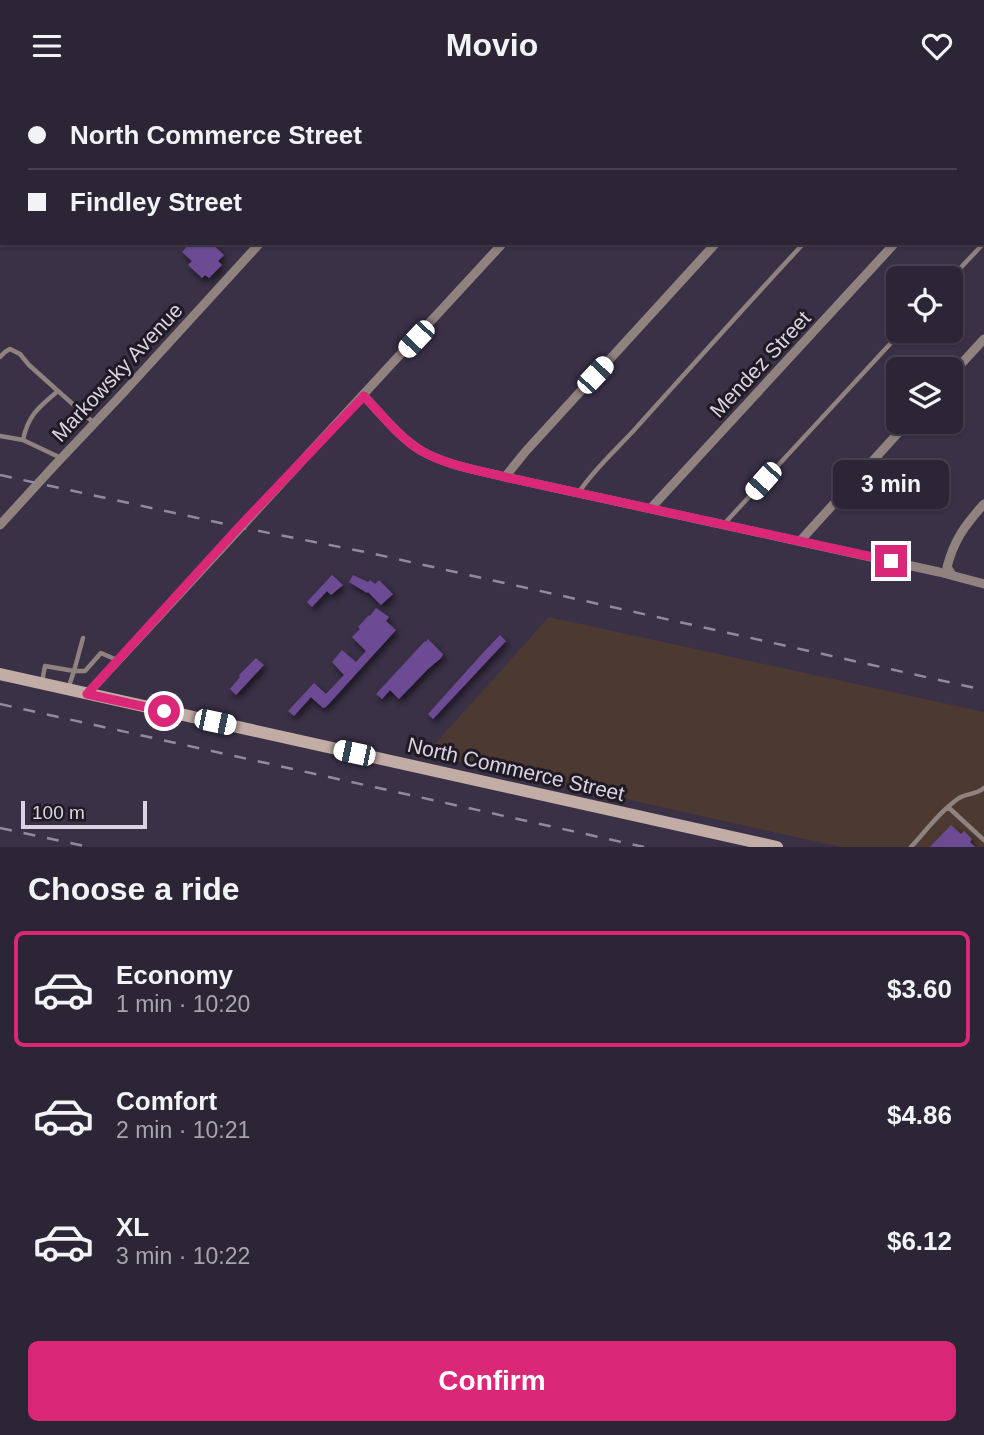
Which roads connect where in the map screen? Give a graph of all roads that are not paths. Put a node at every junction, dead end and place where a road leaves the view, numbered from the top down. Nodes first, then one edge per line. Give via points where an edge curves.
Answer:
1 (258, 245) edge
2 (501, 245) edge
3 (714, 245) edge
4 (802, 245) edge
5 (893, 245) edge
6 (982, 245) edge
7 (962, 266) edge
8 (984, 339) edge
9 (891, 343) edge
10 (0, 357) edge
11 (963, 362) edge
12 (58, 391) junction
13 (364, 396) junction
14 (95, 423) junction
15 (897, 434) edge
16 (0, 436) edge
17 (23, 440) junction
18 (61, 458) junction
19 (505, 477) junction
20 (578, 493) junction
21 (984, 504) edge
22 (651, 508) junction
23 (723, 524) junction
24 (0, 525) edge
25 (800, 541) junction
26 (951, 575) junction
27 (984, 584) edge
28 (83, 638) dead end
29 (118, 660) junction
30 (74, 671) junction
31 (0, 674) edge
32 (41, 684) junction
33 (68, 690) junction
34 (87, 694) junction
35 (984, 788) edge
36 (948, 807) junction
37 (984, 839) edge
38 (777, 847) edge
39 (911, 847) edge

1 - 14 street, Markowsky Avenue
2 - 13 street
3 - 19 street
4 - 20 lane
5 - 22 street, Mendez Street
6 - 7 lane
8 - 11 street
9 - 23 lane
10 - 12 lane via 10,349 20,353
12 - 14 lane
12 - 17 lane via 36,410
13 - 19 street via 420,450
13 - 29 street
14 - 18 street, Markowsky Avenue
15 - 25 street
16 - 17 lane
17 - 18 lane
18 - 24 street, Markowsky Avenue
19 - 20 street
20 - 22 street
21 - 26 street via 951,551 947,567
22 - 23 street
23 - 25 street
25 - 26 street
26 - 27 street
28 - 30 lane
29 - 30 lane via 101,653 85,671
29 - 34 street
30 - 32 lane via 46,666
30 - 33 lane
31 - 32 main road, North Commerce Street
32 - 33 main road, North Commerce Street
33 - 34 main road, North Commerce Street
34 - 38 main road, North Commerce Street
35 - 36 lane via 961,796
36 - 37 lane
36 - 39 lane

